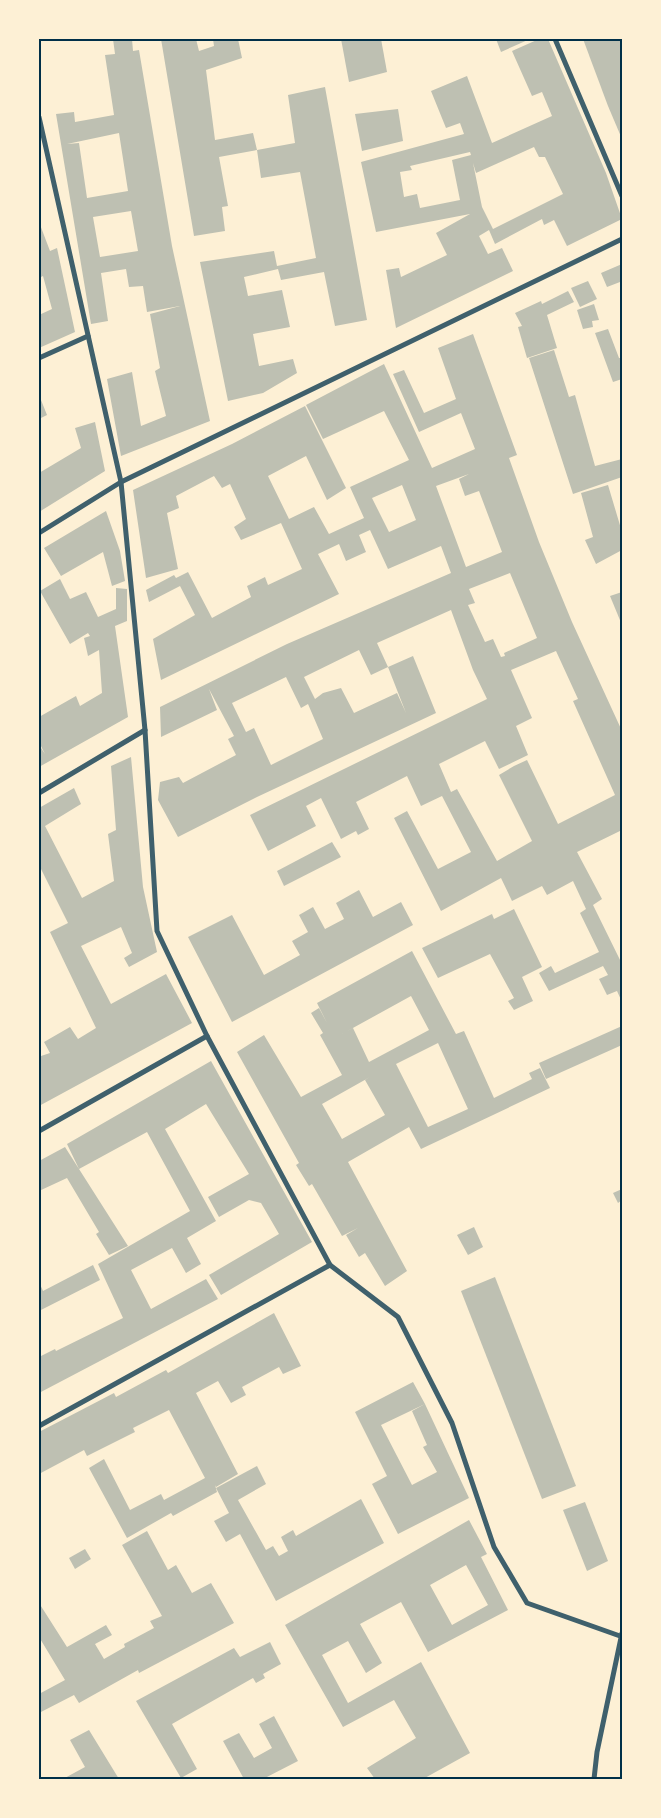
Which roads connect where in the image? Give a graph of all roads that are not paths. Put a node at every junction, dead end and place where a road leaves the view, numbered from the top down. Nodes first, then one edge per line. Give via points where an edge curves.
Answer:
1 (555, 39) edge
2 (39, 117) edge
3 (622, 196) edge
4 (622, 239) edge
5 (88, 336) junction
6 (39, 358) edge
7 (121, 482) junction
8 (39, 533) edge
9 (145, 730) junction
10 (39, 793) edge
11 (207, 1036) junction
12 (39, 1131) edge
13 (330, 1265) junction
14 (39, 1426) edge
15 (621, 1634) edge
16 (594, 1779) edge

1 - 3 street
2 - 5 street
4 - 7 street
5 - 6 street
5 - 7 street
7 - 8 street
7 - 9 street
9 - 10 street
9 - 11 street via 157,931
11 - 12 street
11 - 13 street
13 - 14 street
13 - 15 street via 398,1317 452,1423 494,1547 527,1603
15 - 16 street

